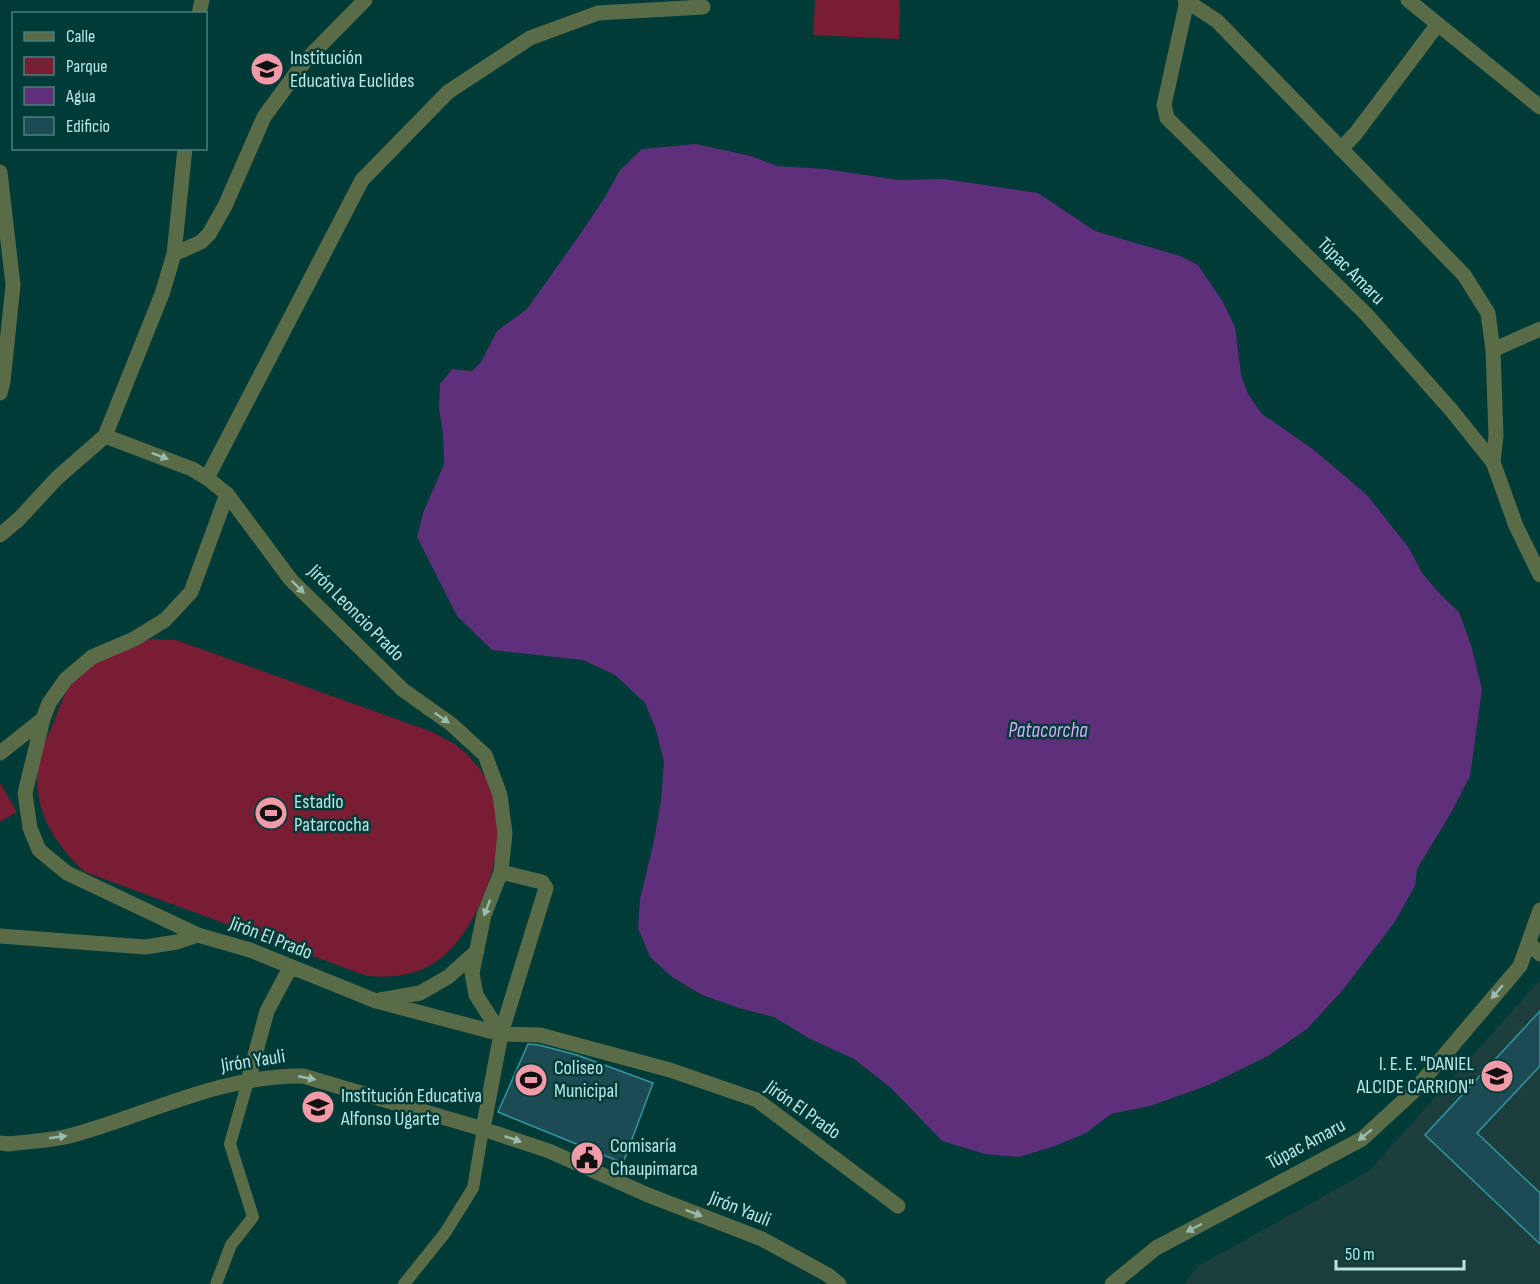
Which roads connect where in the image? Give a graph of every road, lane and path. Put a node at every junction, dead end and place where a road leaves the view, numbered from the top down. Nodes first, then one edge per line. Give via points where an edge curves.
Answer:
1 (365, 0) edge
2 (1186, 0) edge
3 (1408, 0) edge
4 (703, 8) dead end
5 (1438, 24) junction
6 (1540, 107) edge
7 (1341, 149) junction
8 (185, 150) edge
9 (0, 172) edge
10 (174, 254) junction
11 (1540, 329) edge
12 (1493, 350) junction
13 (0, 393) edge
14 (105, 436) junction
15 (1493, 462) junction
16 (207, 478) junction
17 (227, 494) junction
18 (0, 535) edge
19 (1540, 575) edge
20 (43, 719) junction
21 (0, 753) edge
22 (501, 872) junction
23 (1540, 910) edge
24 (198, 935) junction
25 (0, 936) edge
26 (1535, 949) edge
27 (477, 951) junction
28 (290, 968) junction
29 (376, 1001) junction
30 (501, 1034) junction
31 (248, 1081) junction
32 (483, 1129) junction
33 (0, 1143) edge
34 (898, 1206) dead end
35 (216, 1284) edge
36 (404, 1284) edge
37 (839, 1284) edge
38 (1112, 1284) edge

1 - 10 street via 305,61 264,117 209,234
2 - 7 street via 1217,21
2 - 15 street, Túpac Amaru via 1164,105 1167,118 1366,314
3 - 5 street
4 - 16 street via 598,13 530,38 448,93 362,180
5 - 6 street
5 - 7 street
7 - 12 street via 1464,275 1488,313
8 - 10 street
9 - 13 street via 13,285
10 - 14 street
11 - 12 street
12 - 15 street
14 -> 16 street, Jirón Leoncio Prado
14 - 18 street
15 - 19 street, Túpac Amaru via 1516,526
16 - 17 street, Jirón Leoncio Prado
17 - 20 street, Jirón El Prado via 191,592 165,620 93,657 66,679
17 -> 22 street, Jirón Leoncio Prado via 291,580 403,690 451,724 485,755 501,795 506,833
20 - 21 street
20 - 24 street, Jirón El Prado via 25,793 30,828 39,850 67,873
22 -> 27 street, Jirón Leoncio Prado via 484,915
22 - 30 street via 543,882 546,888
23 - 26 street, Túpac Amaru
24 - 25 street via 146,947
24 - 28 street, Jirón El Prado via 250,950
26 -> 38 street, Túpac Amaru via 1413,1092 1362,1139 1156,1248
27 - 29 street via 448,977 420,993
27 - 30 street, Jirón Leoncio Prado via 472,973 476,995
28 - 29 street, Jirón El Prado
28 - 31 street via 267,1011
29 - 30 street, Jirón El Prado
30 - 32 street
30 - 34 street, Jirón El Prado via 540,1035 670,1070 757,1100
31 -> 32 street, Jirón Yauli via 303,1076
33 -> 31 street, Jirón Yauli via 71,1136 194,1093
31 - 35 street via 230,1144 253,1217 231,1245
32 - 36 street via 473,1188 445,1233
32 -> 37 street, Jirón Yauli via 549,1151 762,1239

